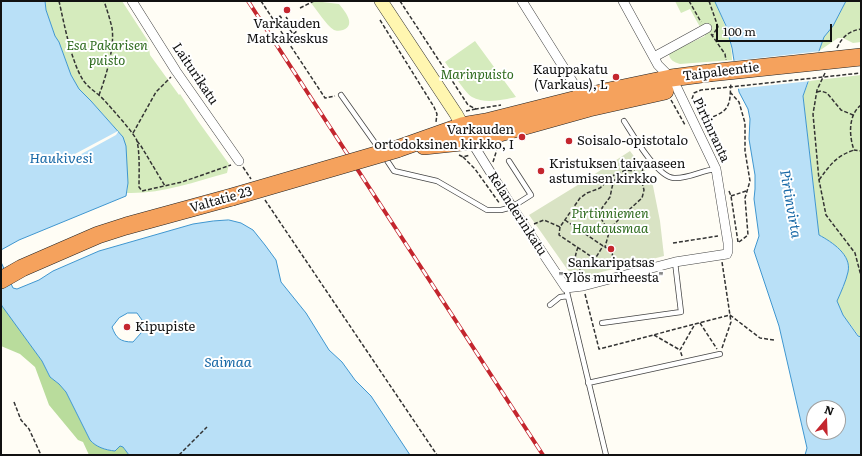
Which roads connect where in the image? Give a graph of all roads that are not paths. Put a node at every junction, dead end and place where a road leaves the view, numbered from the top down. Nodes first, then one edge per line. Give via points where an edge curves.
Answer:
1 (132, 1) edge
2 (381, 1) edge
3 (522, 1) edge
4 (622, 1) edge
5 (708, 30) road end
6 (654, 57) junction
7 (861, 57) edge
8 (861, 66) edge
9 (710, 81) junction
10 (673, 88) junction
11 (342, 95) road end
12 (582, 96) junction
13 (624, 121) dead end
14 (462, 126) junction
15 (471, 141) junction
16 (401, 148) junction
17 (239, 161) road end
18 (509, 161) dead end
19 (716, 168) junction
20 (512, 207) junction
21 (675, 262) junction
22 (6, 281) edge
23 (567, 292) junction
24 (550, 305) dead end
25 (602, 323) dead end
26 (720, 354) road end
27 (588, 383) junction
28 (606, 455) edge

1 - 17 street, Laiturikatu via 176,71
2 - 14 main road, Relanderinkatu
3 - 12 street
4 - 6 street, Pirtinranta
5 - 6 street
6 - 10 street, Pirtinranta
7 - 9 highway, Taipaleentie, bridge
8 - 9 highway, Taipaleentie
9 - 10 highway, Taipaleentie
10 - 12 highway, Taipaleentie
10 - 19 street, Pirtinranta
11 - 20 lane via 394,171 437,181 487,210
12 - 14 highway, Valtatie 23
12 - 15 highway, Valtatie 23
13 - 19 lane via 645,153 666,175 673,178 685,177
14 - 15 main road, Relanderinkatu
14 - 16 highway, Valtatie 23
15 - 16 highway, Valtatie 23
15 - 20 street, Relanderinkatu
16 - 22 highway, Valtatie 23, bridge via 126,226 83,241
18 - 20 lane via 531,195
19 - 21 street, Pirtinranta via 728,252 724,255
20 - 23 street, Relanderinkatu
21 - 23 street via 581,283
21 - 25 lane via 681,312
23 - 24 lane
23 - 27 lane
26 - 27 lane
27 - 28 lane

